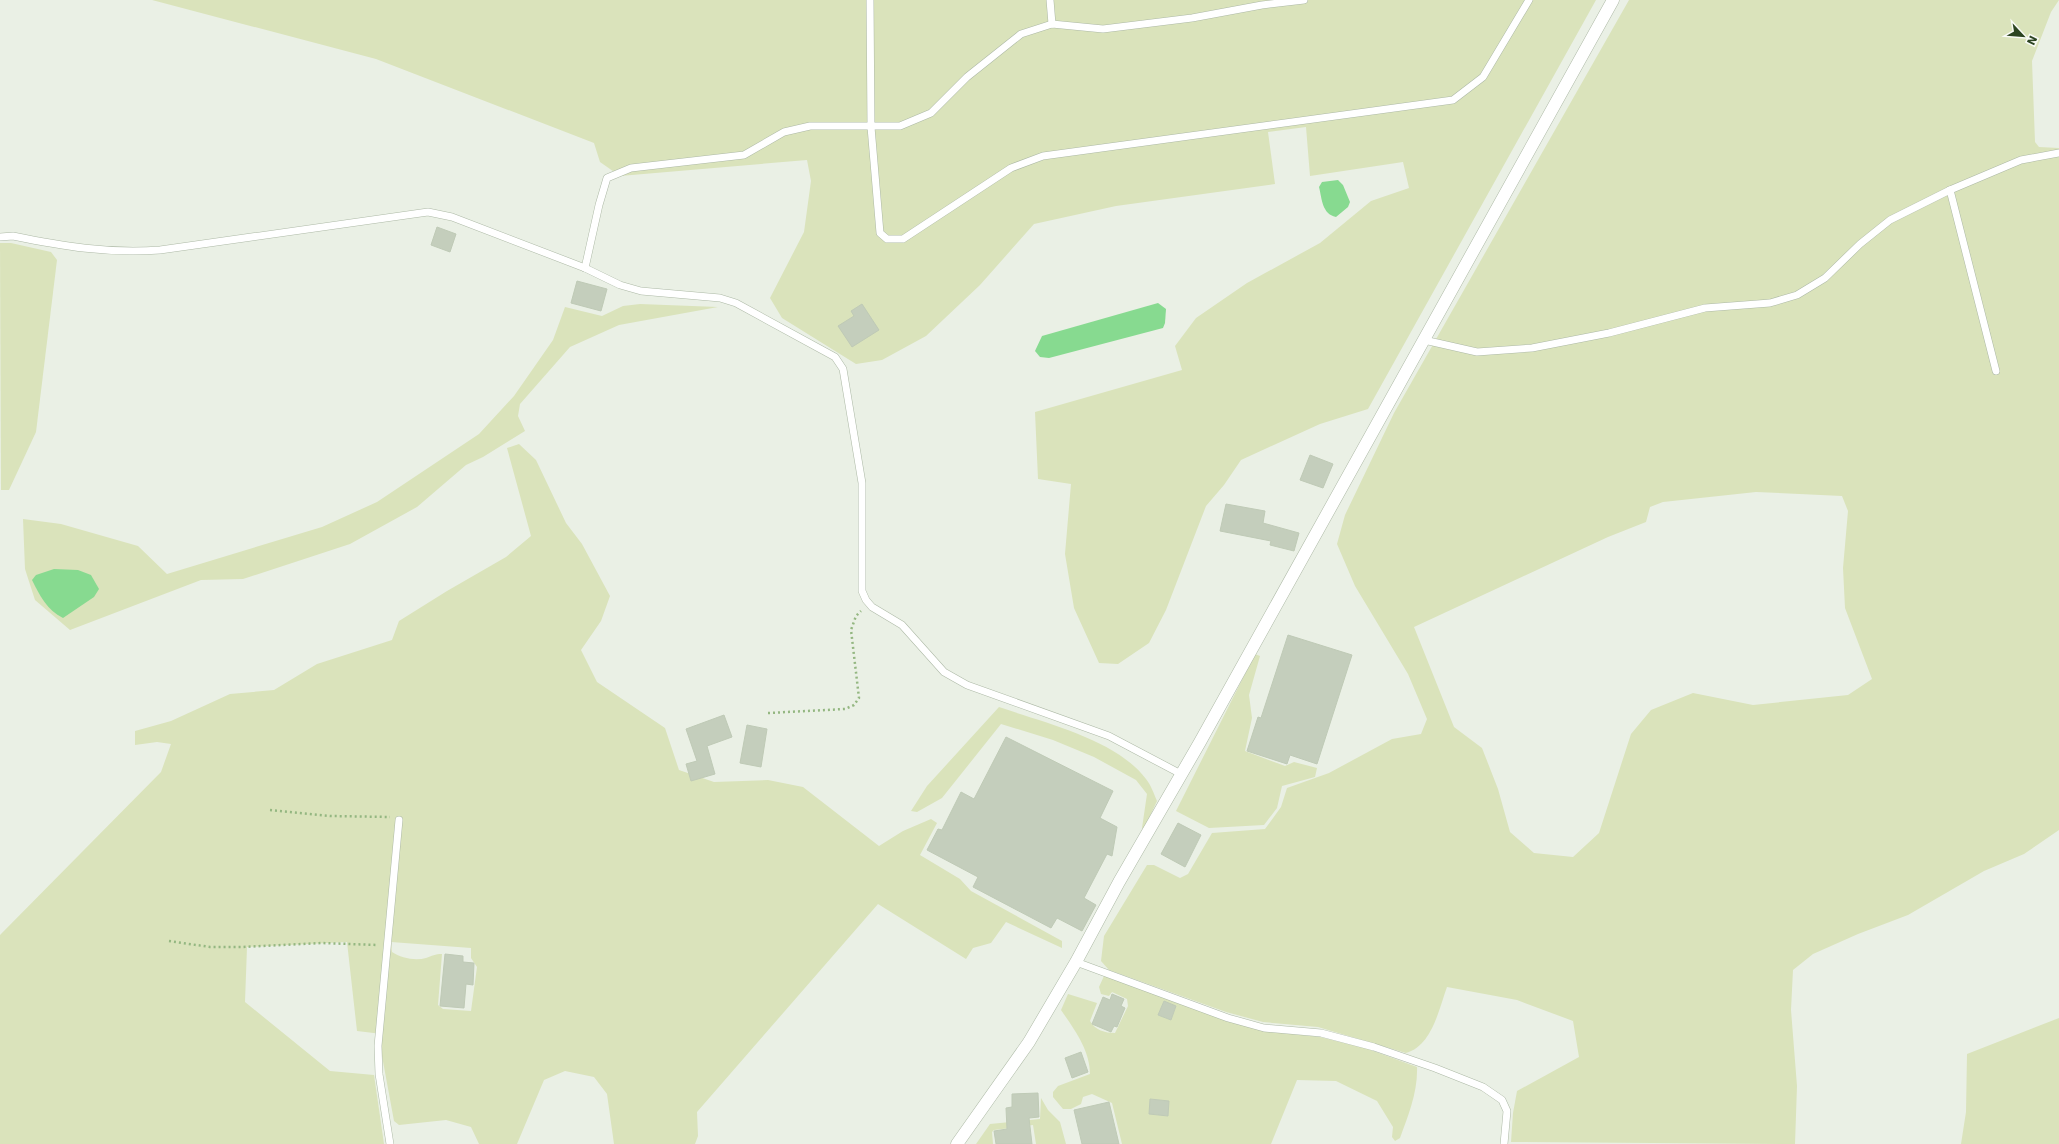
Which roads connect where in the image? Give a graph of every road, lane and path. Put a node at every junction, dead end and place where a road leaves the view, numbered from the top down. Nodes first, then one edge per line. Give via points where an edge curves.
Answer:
1 (870, 0) edge
2 (1050, 0) edge
3 (1304, 0) edge
4 (1529, 0) edge
5 (1613, 0) edge
6 (1052, 24) junction
7 (871, 127) junction
8 (2059, 153) edge
9 (1950, 190) junction
10 (0, 237) edge
11 (586, 268) junction
12 (1424, 340) junction
13 (1996, 371) dead end
14 (869, 603) junction
15 (768, 712) dead end
16 (1180, 774) junction
17 (270, 810) dead end
18 (400, 820) joint
19 (170, 941) dead end
20 (387, 946) junction
21 (1076, 962) junction
22 (390, 1144) edge
23 (957, 1144) edge
24 (1504, 1144) edge

1 - 7 lane
2 - 6 lane
3 - 6 lane via 1109,29
4 - 7 lane via 1483,77 1453,100 1043,156 1011,168 903,239 886,239 880,233
5 - 12 street
6 - 7 lane via 1021,34 967,77 931,114 900,126
7 - 11 lane via 810,126 784,132 744,155 631,168 616,173 607,178
8 - 9 lane via 2021,160
9 - 12 lane via 1890,220 1860,244 1825,278 1797,295 1770,303 1705,308 1609,333 1532,348 1477,352
9 - 13 lane
10 - 11 lane via 13,236 89,250 134,252 428,212 452,217
11 - 14 lane via 620,285 641,291 720,298 736,303 835,357 843,369 862,483 862,591
12 - 16 street
14 - 15 path via 856,616 851,630 859,698 854,705 845,709
14 - 16 lane via 902,625 944,672 967,685 1109,736
16 - 21 street
17 - 18 path via 330,816 392,817
18 - 20 lane
19 - 20 path via 223,947 321,943
20 - 22 lane via 378,1046 379,1074
21 - 23 street via 1029,1042
21 - 24 lane via 1228,1018 1264,1028 1321,1033 1374,1047 1483,1087 1502,1100 1507,1111

